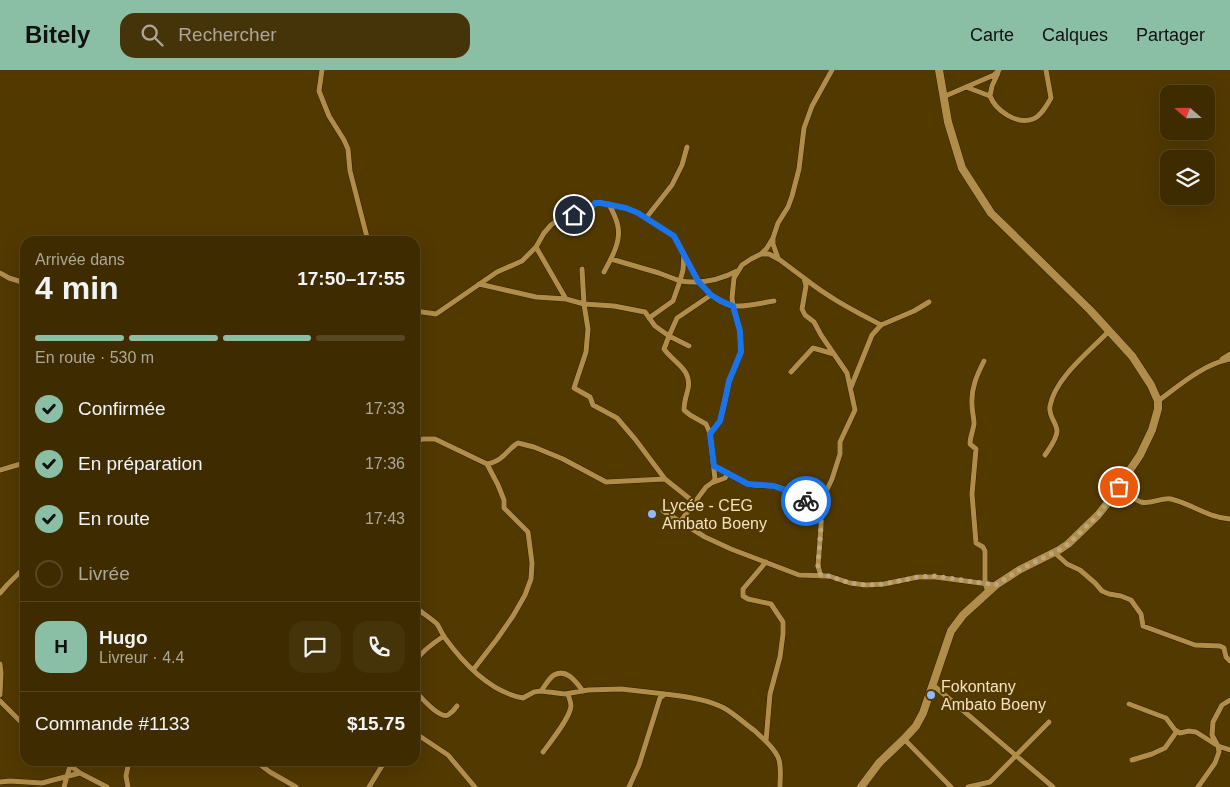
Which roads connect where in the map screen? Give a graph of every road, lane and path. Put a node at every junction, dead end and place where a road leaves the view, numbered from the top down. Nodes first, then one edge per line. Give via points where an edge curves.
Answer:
1 (322, 70) edge
2 (832, 70) edge
3 (939, 70) edge
4 (999, 70) edge
5 (1046, 70) edge
6 (966, 88) junction
7 (990, 96) junction
8 (943, 98) junction
9 (687, 147) dead end
10 (609, 204) junction
11 (646, 218) junction
12 (367, 236) edge
13 (773, 238) junction
14 (536, 247) junction
15 (684, 254) junction
16 (761, 254) junction
17 (611, 259) junction
18 (778, 259) junction
19 (582, 269) dead end
20 (739, 270) junction
21 (604, 272) dead end
22 (0, 273) edge
23 (804, 278) junction
24 (20, 281) edge
25 (680, 281) junction
26 (698, 281) junction
27 (479, 284) junction
28 (711, 295) junction
29 (566, 299) junction
30 (774, 301) dead end
31 (930, 302) dead end
32 (584, 304) junction
33 (733, 306) junction
34 (420, 312) edge
35 (649, 318) junction
36 (881, 325) junction
37 (1109, 331) junction
38 (668, 336) junction
39 (689, 346) dead end
40 (834, 354) junction
41 (1230, 354) edge
42 (1230, 359) edge
43 (984, 361) dead end
44 (1217, 361) junction
45 (791, 372) dead end
46 (851, 387) junction
47 (1158, 401) junction
48 (710, 434) junction
49 (420, 440) edge
50 (1045, 455) dead end
51 (487, 464) junction
52 (20, 465) edge
53 (714, 466) junction
54 (0, 470) edge
55 (728, 473) junction
56 (665, 479) junction
57 (713, 482) junction
58 (1119, 487) junction
59 (694, 503) junction
60 (663, 511) dead end
61 (821, 514) junction
62 (1230, 519) edge
63 (680, 522) junction
64 (1055, 553) junction
65 (766, 562) junction
66 (20, 572) edge
67 (821, 576) junction
68 (985, 583) junction
69 (996, 585) junction
70 (988, 592) junction
71 (0, 593) edge
72 (420, 612) edge
73 (444, 636) junction
74 (1220, 646) junction
75 (1230, 646) edge
76 (420, 656) edge
77 (1230, 661) edge
78 (0, 664) edge
79 (473, 670) junction
80 (933, 685) junction
81 (541, 691) junction
82 (583, 691) junction
83 (568, 694) junction
84 (665, 694) junction
85 (0, 695) edge
86 (420, 696) edge
87 (1230, 700) edge
88 (0, 701) edge
89 (1129, 704) dead end
90 (457, 706) dead end
91 (20, 721) edge
92 (1049, 722) dead end
93 (1178, 731) junction
94 (422, 737) edge
95 (904, 739) junction
96 (766, 741) junction
97 (1218, 746) junction
98 (1230, 750) edge
99 (543, 752) dead end
100 (1016, 755) junction
101 (1132, 760) dead end
102 (70, 766) joint
103 (128, 766) edge
104 (262, 766) edge
105 (383, 766) edge
106 (80, 773) junction
107 (67, 776) junction
108 (0, 782) edge
109 (988, 784) edge
110 (64, 787) edge
111 (107, 787) edge
112 (128, 787) edge
113 (296, 787) edge
114 (369, 787) edge
115 (475, 787) edge
116 (629, 787) edge
117 (780, 787) edge
118 (861, 787) edge
119 (951, 787) edge
120 (968, 787) edge
121 (1053, 787) edge
122 (1198, 787) edge

1 - 12 street via 319,91 348,149 350,171
2 - 13 street via 804,128 792,196
3 - 8 street
4 - 6 street
4 - 7 street
5 - 7 street via 1051,98 1035,118 1017,119 1002,112 992,103
6 - 7 street
6 - 8 street
8 - 37 street via 962,168 991,214
9 - 11 street via 672,186
10 - 11 street
10 - 14 street via 595,203 590,209 562,217 544,233
10 - 17 street via 619,237
11 - 15 street via 674,236
13 - 16 street
13 - 18 street
14 - 27 street via 522,261
14 - 29 street
15 - 25 street
15 - 26 street
16 - 18 street
16 - 20 street
17 - 21 street
17 - 25 street
18 - 23 street
19 - 32 street
20 - 26 street via 719,279
20 - 33 street via 734,278
22 - 24 street
23 - 36 street via 842,305
23 - 40 street via 806,286 802,309
25 - 26 street
25 - 35 street via 673,301
26 - 28 street
27 - 29 street via 536,297
27 - 34 street via 436,314
28 - 33 street
28 - 38 street via 677,318
29 - 32 street
30 - 33 street
31 - 36 street
32 - 35 street via 645,312
32 - 56 street via 588,329 586,352 574,388 590,398 593,406 617,418
33 - 48 street via 740,331 741,352 729,381 720,421
35 - 38 street
36 - 46 street via 872,335
37 - 47 street via 1132,356
37 - 50 street via 1056,388 1049,408 1058,430
38 - 39 street
38 - 48 street via 664,349 686,371 689,380 684,410 706,424
40 - 45 street via 814,348
40 - 46 street via 847,373
41 - 44 street
42 - 44 street
43 - 68 street via 972,392 974,424 970,444 976,449 972,494 976,543 985,551
44 - 47 street
46 - 61 street via 855,410 840,442 840,454
47 - 58 street via 1150,436
48 - 53 street
49 - 51 street via 435,439
51 - 56 street via 503,457 518,443 564,459 606,482
51 - 79 street via 504,500 504,508 528,532 531,579 517,609
52 - 54 street
53 - 55 street
53 - 57 street
55 - 57 street via 725,478
55 - 61 street via 748,484 785,490 808,502
56 - 59 street
57 - 59 street
58 - 62 street via 1140,501 1170,499 1213,516
58 - 64 street via 1098,515
59 - 63 street
60 - 63 street
61 - 67 street via 818,566
63 - 65 street via 705,537
64 - 69 street
64 - 74 street via 1102,591 1131,600 1141,614 1143,626 1195,645
65 - 67 street via 799,575
65 - 96 street via 743,589 743,596 771,604 783,622 780,657 770,694
66 - 71 street
67 - 68 street via 866,585 935,576
68 - 69 street
68 - 70 street
69 - 70 street
70 - 80 street via 951,631
72 - 73 street via 437,624
73 - 76 street
73 - 79 street
74 - 75 street
74 - 77 street
78 - 85 street
79 - 81 street via 485,681 514,697 523,698
80 - 95 street via 924,713
80 - 100 street
81 - 82 street via 553,676 559,674 572,677
81 - 83 street
82 - 83 street
82 - 84 street via 621,688
83 - 99 street via 571,706 568,716
84 - 96 street via 713,703 726,709
84 - 116 street via 660,698
86 - 90 street via 445,716
87 - 97 street via 1222,705 1213,722 1212,735
88 - 91 street
89 - 93 street via 1166,718
92 - 100 street
93 - 97 street via 1196,732
93 - 101 street via 1166,748
94 - 115 street via 448,755
95 - 118 street via 879,762
95 - 119 street
96 - 117 street via 778,757
97 - 98 street
97 - 122 street via 1220,752 1216,763
100 - 109 street
100 - 121 street
102 - 106 street
102 - 107 street
103 - 112 street
104 - 113 street
105 - 114 street
106 - 107 street
106 - 111 street
107 - 108 street via 42,783
107 - 110 street
109 - 120 street

